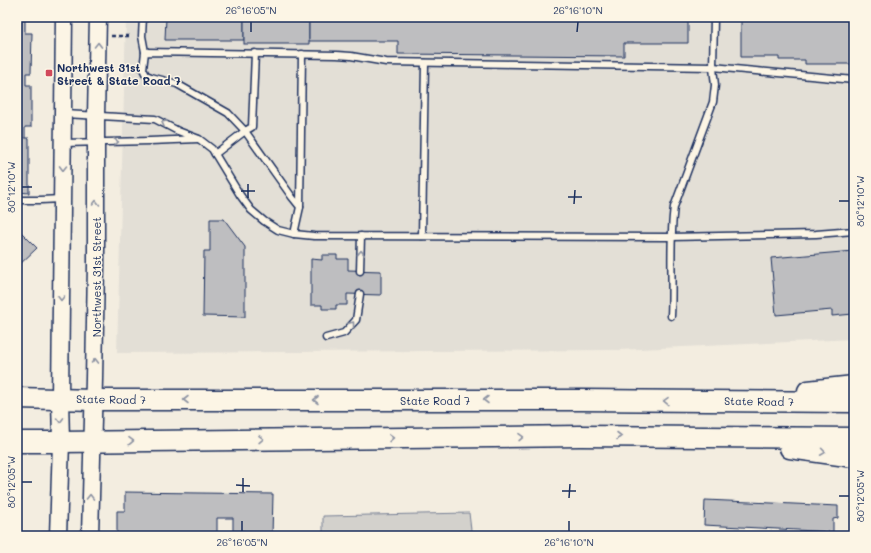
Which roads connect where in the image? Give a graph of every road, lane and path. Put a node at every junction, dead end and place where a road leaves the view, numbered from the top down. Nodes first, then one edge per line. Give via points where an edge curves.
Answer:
1 (64, 17) edge
2 (98, 17) edge
3 (143, 17) edge
4 (714, 17) edge
5 (111, 36) dead end
6 (130, 36) dead end
7 (145, 52) junction
8 (255, 53) junction
9 (302, 54) junction
10 (425, 63) junction
11 (713, 67) junction
12 (854, 80) edge
13 (64, 114) junction
14 (96, 116) junction
15 (245, 132) junction
16 (199, 139) junction
17 (63, 143) junction
18 (96, 143) junction
19 (215, 154) junction
20 (62, 199) junction
21 (17, 200) edge
22 (300, 207) junction
23 (854, 231) edge
24 (294, 234) junction
25 (361, 236) junction
26 (422, 236) junction
27 (671, 237) junction
28 (360, 271) dead end
29 (360, 294) dead end
30 (671, 316) dead end
31 (326, 338) dead end
32 (854, 386) edge
33 (17, 398) edge
34 (60, 398) junction
35 (94, 400) junction
36 (705, 401) junction
37 (854, 402) edge
38 (715, 437) junction
39 (854, 438) edge
40 (92, 441) junction
41 (17, 442) edge
42 (61, 442) junction
43 (854, 457) edge
44 (58, 536) edge
45 (90, 536) edge

1 - 13 street
14 -> 2 street, Northwest 31st Street
3 - 7 lane via 142,36
4 - 11 lane
5 - 6 path
7 - 8 lane
7 - 15 lane via 143,70 146,75 177,84 228,113
8 - 9 lane
8 - 15 lane via 252,127
9 - 10 lane
9 - 22 lane
10 - 11 lane
10 - 26 lane
11 - 12 lane
11 - 27 lane via 713,102 674,207
13 - 14 lane
13 - 17 street
16 -> 14 lane via 154,119
14 - 18 street, Northwest 31st Street
15 - 19 lane
15 - 22 lane
18 -> 16 lane
16 - 19 lane
17 - 18 lane
17 -> 20 street
35 -> 18 street, Northwest 31st Street
19 - 24 lane via 251,210 278,230
20 - 21 lane
20 -> 34 street
22 - 24 lane
23 - 27 lane
24 - 25 lane
25 - 26 lane
28 -> 25 lane
26 - 27 lane
27 - 30 lane
31 -> 29 lane via 344,333 356,320
32 - 36 main road
33 - 34 main road, State Road 7
34 - 35 main road, State Road 7
34 -> 42 street
36 -> 35 main road, State Road 7
35 - 40 street, Northwest 31st Street
36 - 37 main road, State Road 7
38 - 39 main road
40 -> 38 main road
38 -> 43 main road
40 - 42 main road
45 -> 40 street, Northwest 31st Street
41 - 42 main road
42 - 44 street

